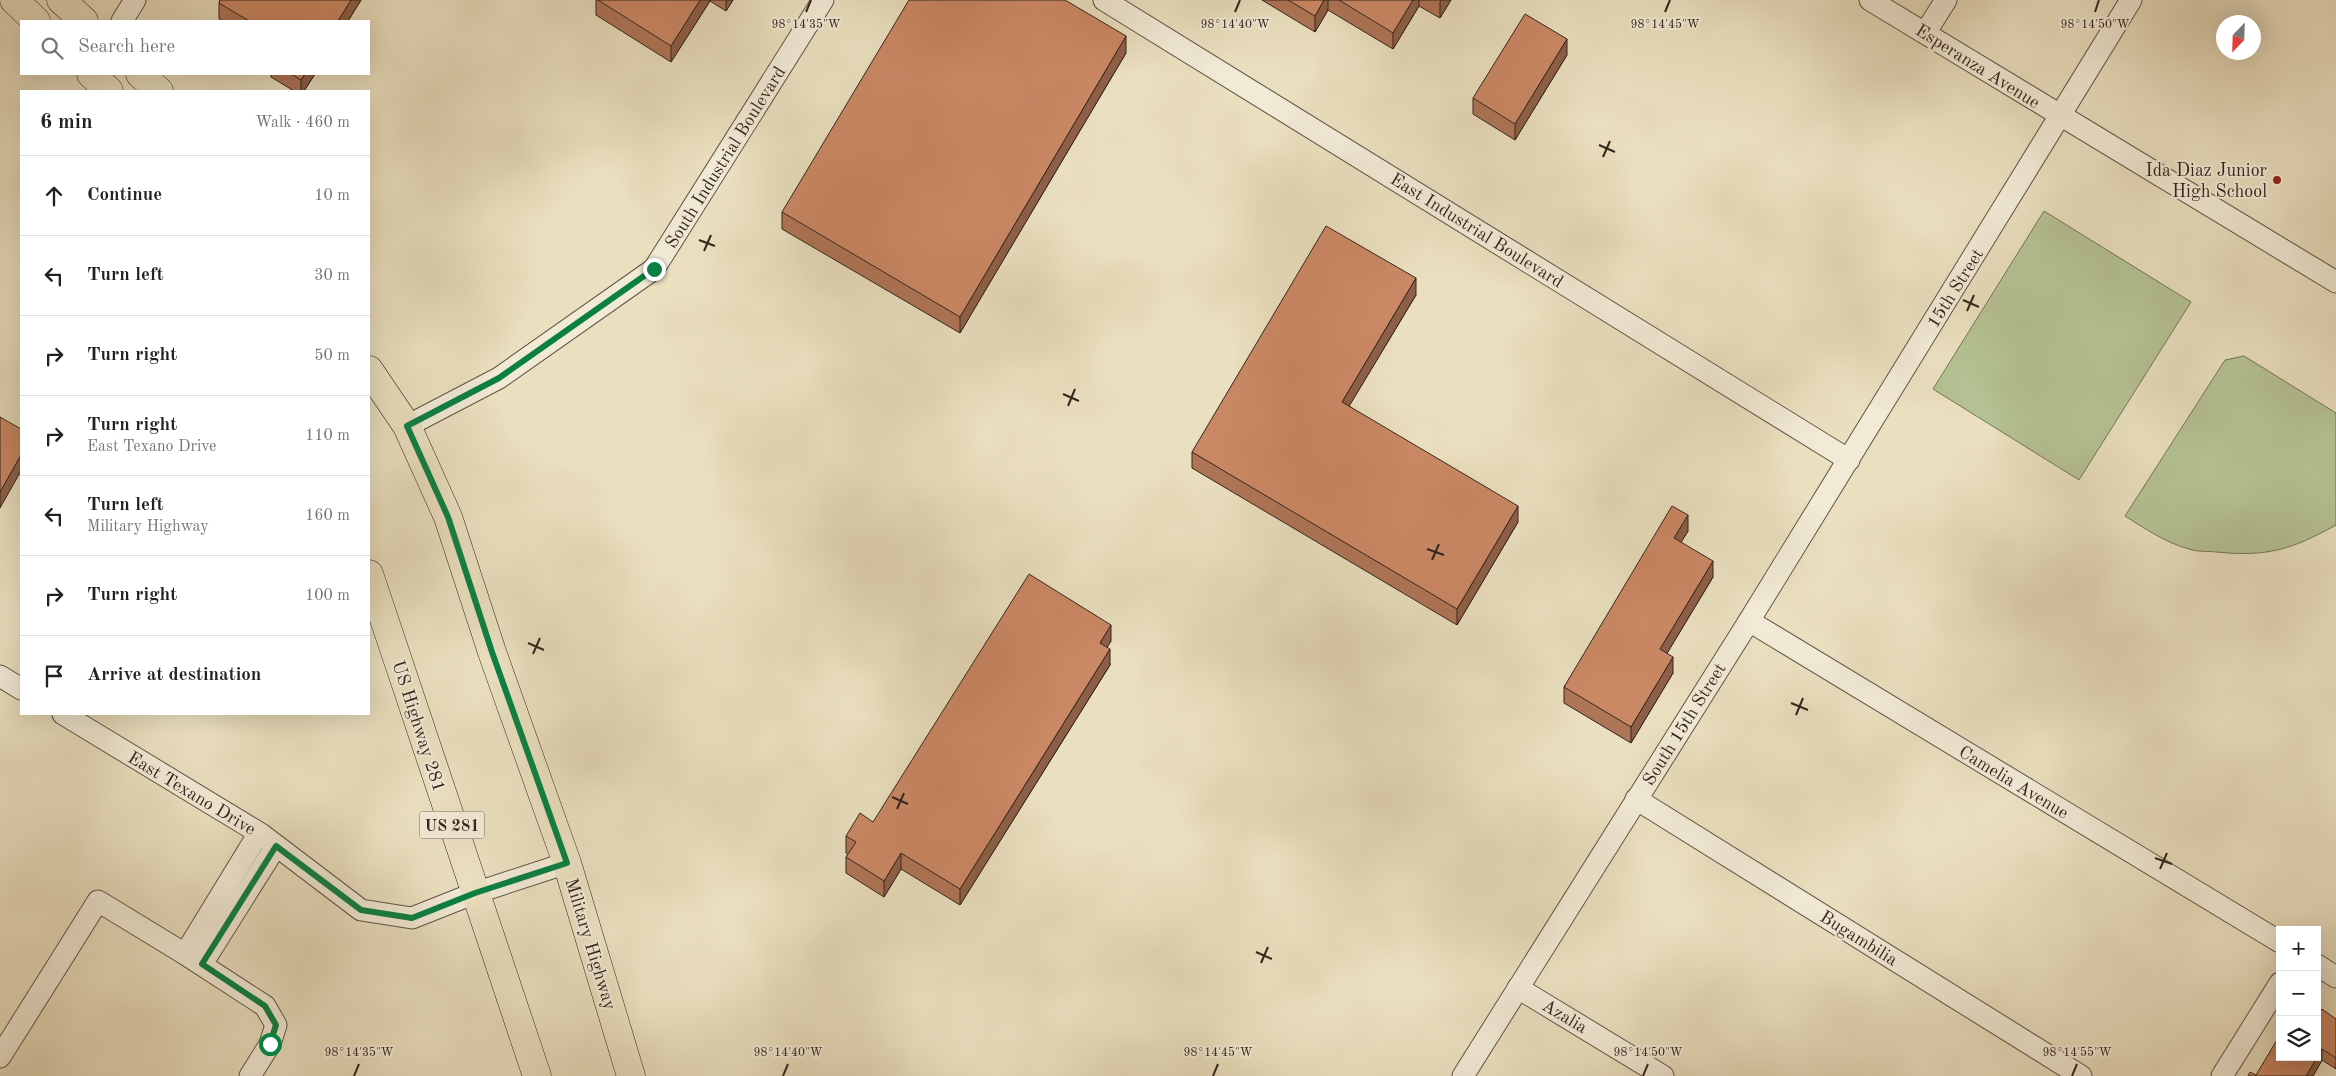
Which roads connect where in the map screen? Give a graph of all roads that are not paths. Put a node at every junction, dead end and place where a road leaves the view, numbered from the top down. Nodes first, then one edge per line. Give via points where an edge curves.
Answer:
1 (14, 0) edge
2 (61, 0) edge
3 (135, 0) edge
4 (823, 0) edge
5 (1104, 0) edge
6 (1870, 0) edge
7 (1946, 0) edge
8 (2132, 0) edge
9 (35, 20) edge
10 (83, 20) edge
11 (123, 20) edge
12 (1925, 34) junction
13 (92, 75) edge
14 (141, 75) edge
15 (108, 90) edge
16 (158, 90) edge
17 (2060, 117) junction
18 (2336, 282) edge
19 (370, 371) edge
20 (407, 426) junction
21 (1849, 460) junction
22 (370, 577) edge
23 (1749, 621) junction
24 (0, 676) edge
25 (20, 688) edge
26 (65, 715) edge
27 (1636, 799) junction
28 (259, 833) junction
29 (276, 846) junction
30 (567, 863) junction
31 (475, 893) junction
32 (2276, 940) edge
33 (194, 959) junction
34 (2321, 968) edge
35 (2336, 977) edge
36 (1518, 988) junction
37 (2276, 989) edge
38 (0, 1057) edge
39 (250, 1076) edge
40 (537, 1076) edge
41 (631, 1076) edge
42 (1463, 1076) edge
43 (1663, 1076) edge
44 (2081, 1076) edge
45 (2222, 1076) edge

1 - 9 main road
2 - 10 main road
3 - 11 street
4 - 20 street, South Industrial Boulevard via 654,269 499,378
5 - 21 street, East Industrial Boulevard
6 - 12 street, Esperanza Avenue
7 - 12 street
8 - 17 street
12 - 17 street, Esperanza Avenue
13 - 15 main road
14 - 16 main road
17 - 18 street, Esperanza Avenue
17 - 21 street, 15th Street
19 - 20 main road, Military Highway
20 - 30 main road, Military Highway via 448,517
21 - 23 street, South 15th Street
22 - 31 main road, US Highway 281 / US 281
23 - 27 street, South 15th Street
23 - 32 street, Camelia Avenue
24 - 25 street
26 - 28 street, East Texano Drive
27 - 36 street, South 15th Street
27 - 44 street, Bugambilia
28 - 29 street, East Texano Drive
28 - 33 street
29 - 31 street, East Texano Drive via 361,910 412,918
29 - 33 street
30 - 31 street, East Texano Drive
30 - 41 main road, Military Highway
31 - 40 main road, US Highway 281 / US 281
33 - 38 street via 98,901
33 - 39 street via 265,1006 276,1025 270,1044
34 - 35 street
36 - 42 street
36 - 43 street, Azalia
37 - 45 street

